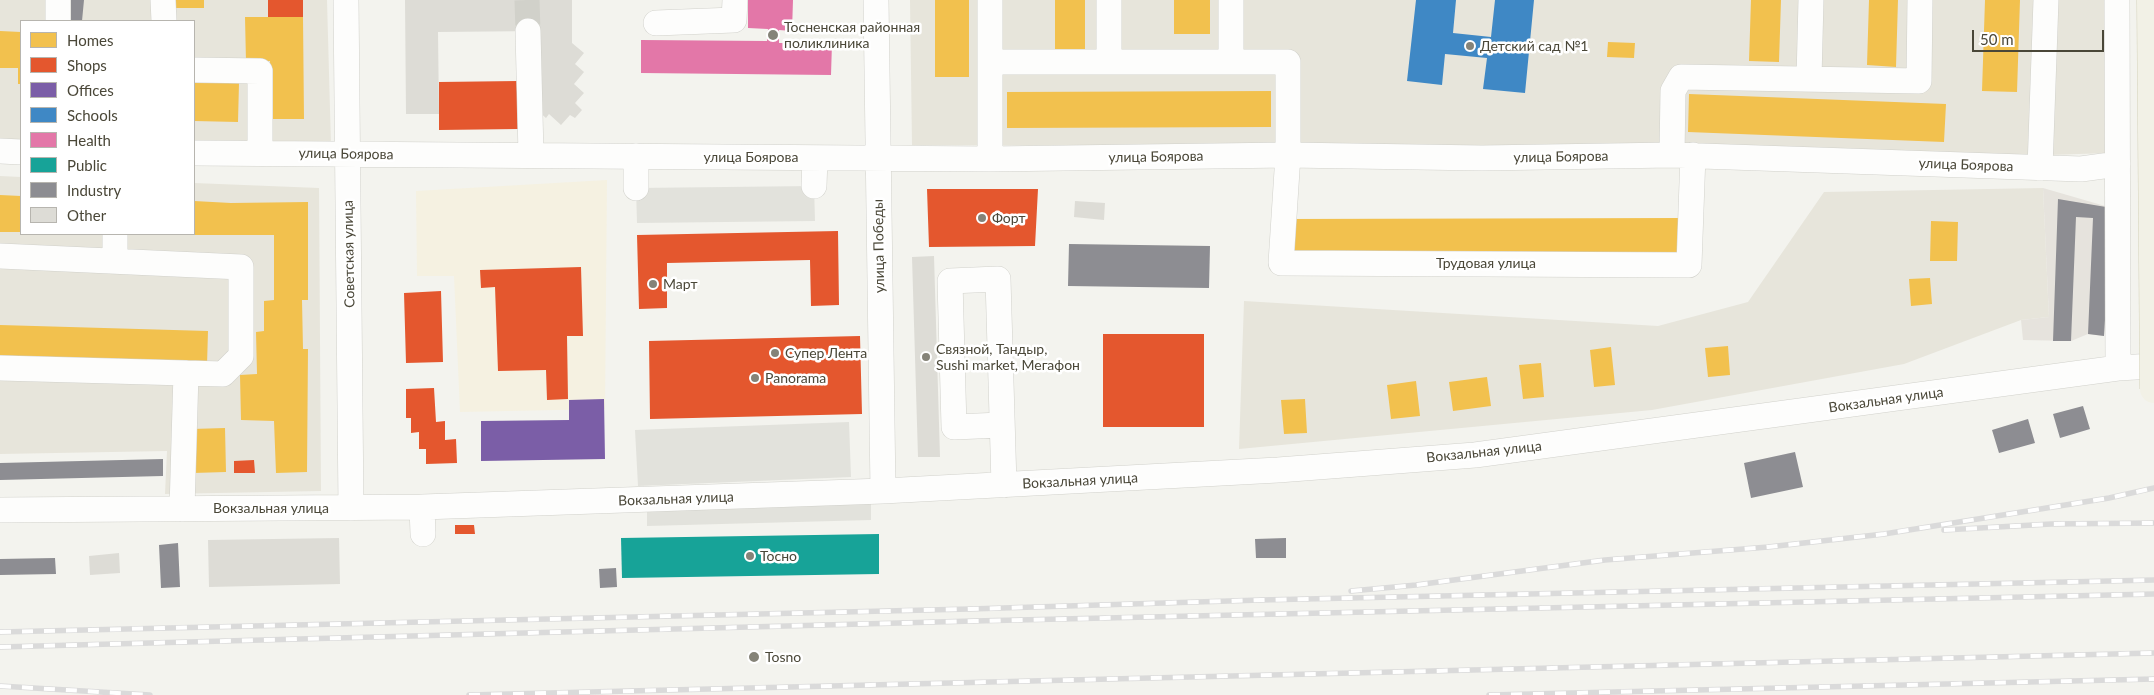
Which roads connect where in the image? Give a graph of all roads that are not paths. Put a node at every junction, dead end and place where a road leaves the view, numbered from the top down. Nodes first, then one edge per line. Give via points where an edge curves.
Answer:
1 (58, 0) edge
2 (163, 0) edge
3 (346, 0) edge
4 (734, 0) edge
5 (876, 0) edge
6 (990, 0) edge
7 (1109, 0) edge
8 (1231, 0) edge
9 (1811, 0) edge
10 (1920, 0) edge
11 (2046, 0) edge
12 (2117, 0) edge
13 (2151, 0) edge
14 (58, 20) edge
15 (164, 20) edge
16 (656, 23) dead end
17 (528, 31) tunnel mouth
18 (990, 62) junction
19 (1109, 62) junction
20 (1231, 62) junction
21 (195, 70) edge
22 (1809, 79) junction
23 (0, 151) edge
24 (20, 152) edge
25 (195, 153) edge
26 (260, 153) junction
27 (348, 154) junction
28 (531, 155) junction
29 (1288, 155) junction
30 (1682, 155) junction
31 (636, 156) junction
32 (815, 158) junction
33 (878, 158) junction
34 (990, 159) junction
35 (2118, 164) junction
36 (2040, 168) junction
37 (814, 186) dead end
38 (636, 188) dead end
39 (115, 235) edge
40 (0, 256) edge
41 (115, 262) junction
42 (2154, 366) edge
43 (0, 368) edge
44 (2118, 368) junction
45 (186, 374) junction
46 (2154, 389) edge
47 (1001, 425) junction
48 (1004, 485) junction
49 (883, 491) junction
50 (422, 507) junction
51 (351, 508) junction
52 (182, 509) junction
53 (0, 510) edge
54 (423, 534) dead end

1 - 14 street
2 - 15 street
3 - 27 street, Советская улица
4 - 16 street via 734,20
5 - 33 street, улица Победы
6 - 18 street
7 - 19 street
8 - 20 street
9 - 22 street
10 - 22 street via 1919,81
11 - 36 street
12 - 35 street
13 - 46 main road, bridge
17 - 28 street
18 - 19 street
18 - 34 street
19 - 20 street
20 - 29 street via 1288,62
21 - 26 street via 260,71
22 - 30 street via 1681,76 1673,91
23 - 24 street
25 - 26 street, улица Боярова
26 - 27 street, улица Боярова
27 - 28 street, улица Боярова
27 - 51 street, Советская улица
28 - 31 street, улица Боярова
29 - 30 street, улица Боярова via 1482,158
29 - 30 street, Трудовая улица via 1280,263 1690,265
29 - 34 street, улица Боярова
30 - 36 street, улица Боярова
31 - 32 street, улица Боярова
31 - 38 street
32 - 33 street, улица Боярова
32 - 37 street
33 - 34 street, улица Боярова
33 - 49 street, улица Победы
35 - 36 street, улица Боярова via 2081,169
35 - 44 street
39 - 41 street
40 - 41 street
41 - 45 street via 241,268 241,356 223,374
42 - 44 street, Вокзальная улица
43 - 45 street
44 - 48 street, Вокзальная улица via 1475,455
45 - 52 street
47 - 47 street via 998,279 950,281 954,427
47 - 48 street
48 - 49 street, Вокзальная улица
49 - 50 street, Вокзальная улица
50 - 51 street, Вокзальная улица
50 - 54 street
51 - 52 street, Вокзальная улица
52 - 53 street, Вокзальная улица

